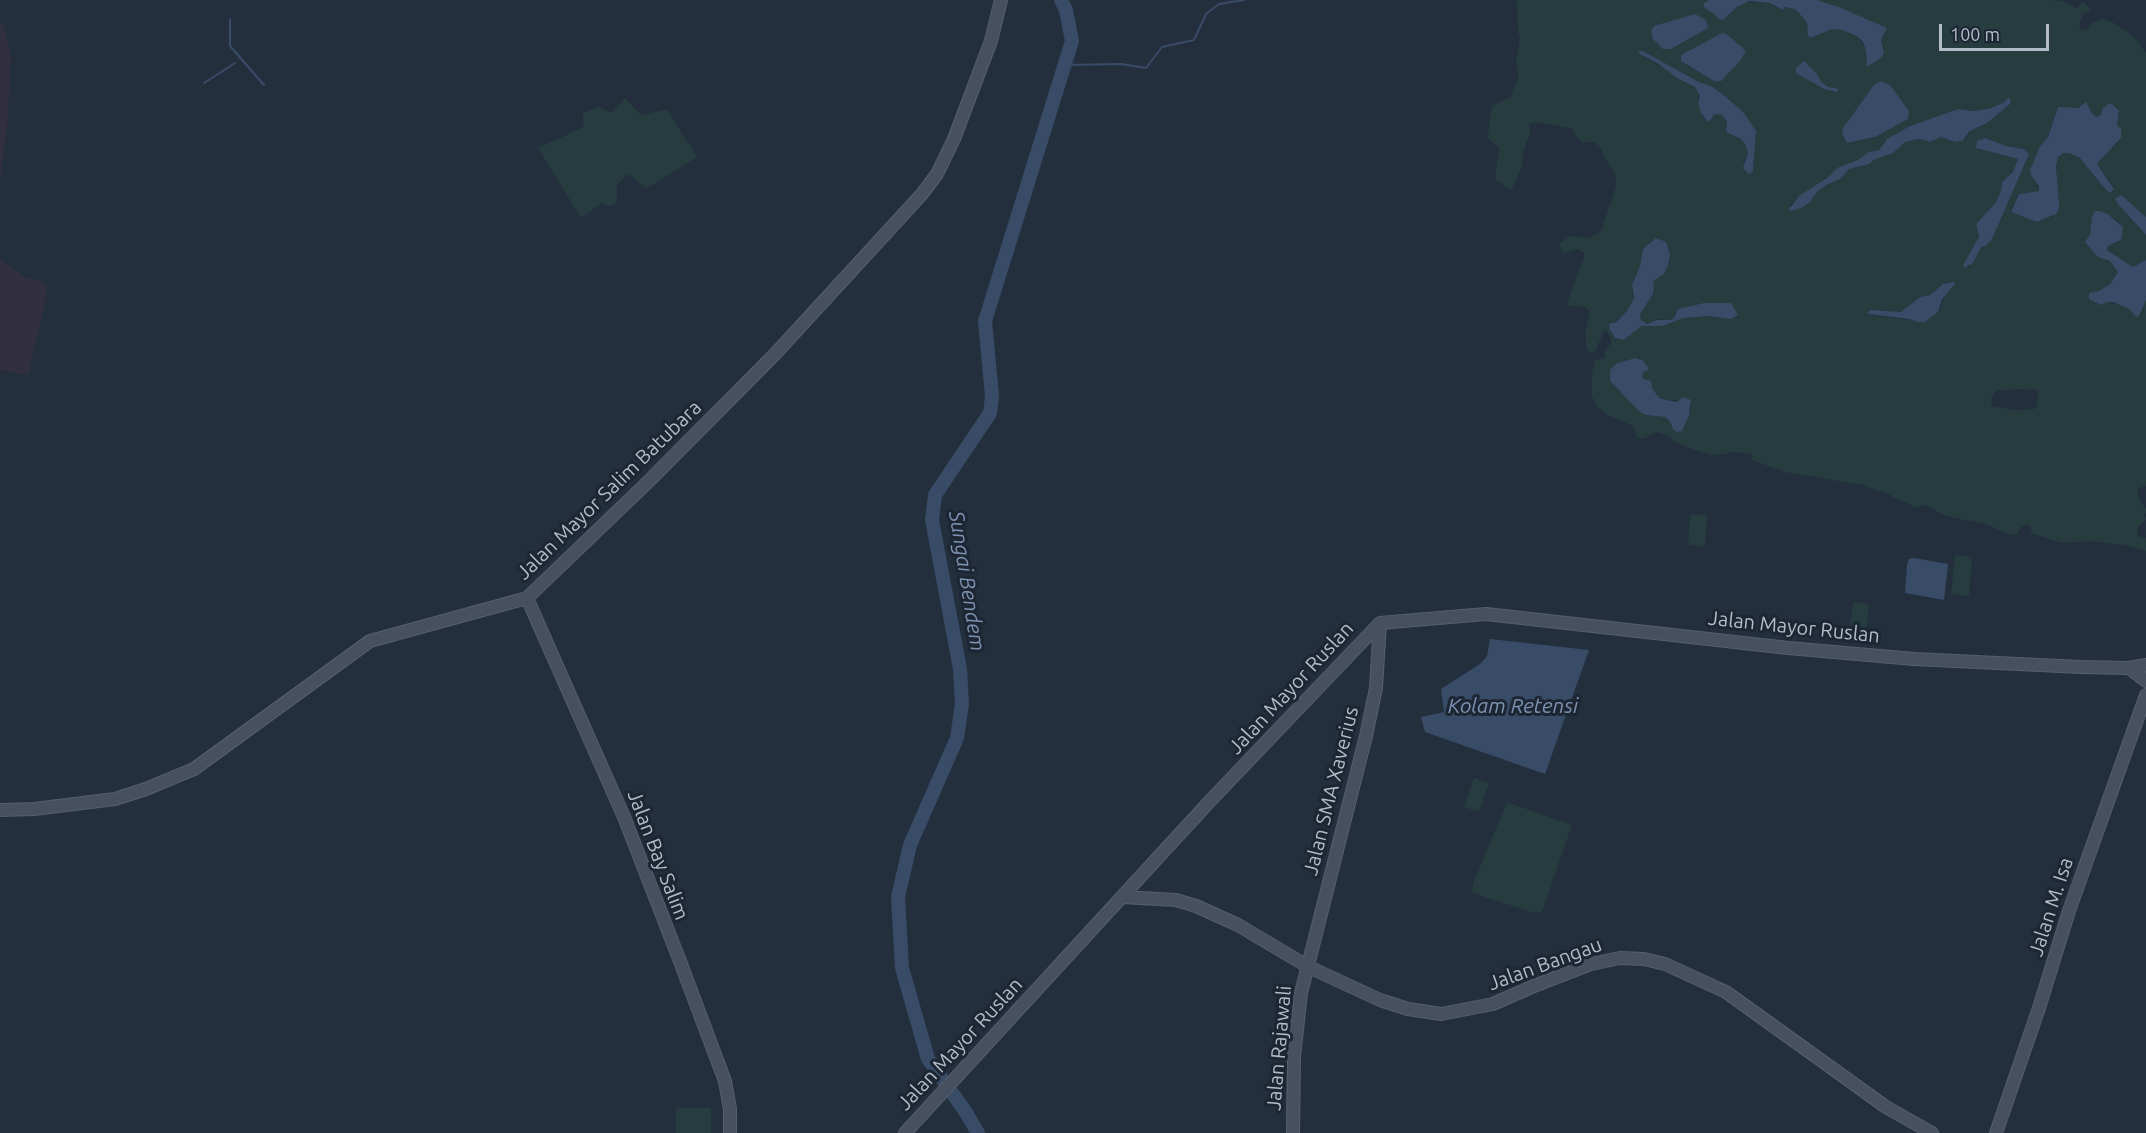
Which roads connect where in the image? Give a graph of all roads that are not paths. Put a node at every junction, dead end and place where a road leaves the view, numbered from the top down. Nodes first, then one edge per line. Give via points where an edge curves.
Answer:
1 (1001, 0) edge
2 (527, 598) junction
3 (1380, 623) junction
4 (2146, 664) edge
5 (2129, 668) junction
6 (2146, 681) edge
7 (2146, 695) edge
8 (0, 810) edge
9 (1123, 897) junction
10 (1309, 963) junction
11 (1300, 1007) joint
12 (730, 1133) edge
13 (905, 1133) edge
14 (1293, 1133) edge
15 (1932, 1133) edge
16 (1996, 1133) edge

1 - 2 street, Jalan Mayor Salim Batubara via 992,41 954,139 922,194 776,353
2 - 8 street, Jalan Mayor Salim Batubara via 370,641 194,769 146,789 116,799
2 - 12 street, Jalan Bay Salim via 624,817 681,964 725,1081
3 - 5 street, Jalan Mayor Ruslan via 1486,614 1914,659
3 - 9 street, Jalan Mayor Ruslan
3 - 10 street, Jalan SMA Xaverius via 1374,697
4 - 5 street, Jalan Mayor Ruslan
5 - 6 street
7 - 16 street, Jalan M. Isa via 2069,910
9 - 10 street, Jalan Bangau via 1176,900 1196,906
9 - 13 street, Jalan Mayor Ruslan
10 - 11 street, Jalan SMA Xaverius
10 - 15 street, Jalan Bangau via 1380,1000 1441,1014 1493,1004 1591,964 1620,958 1665,964 1726,992 1862,1091
11 - 14 street, Jalan Rajawali via 1294,1057

